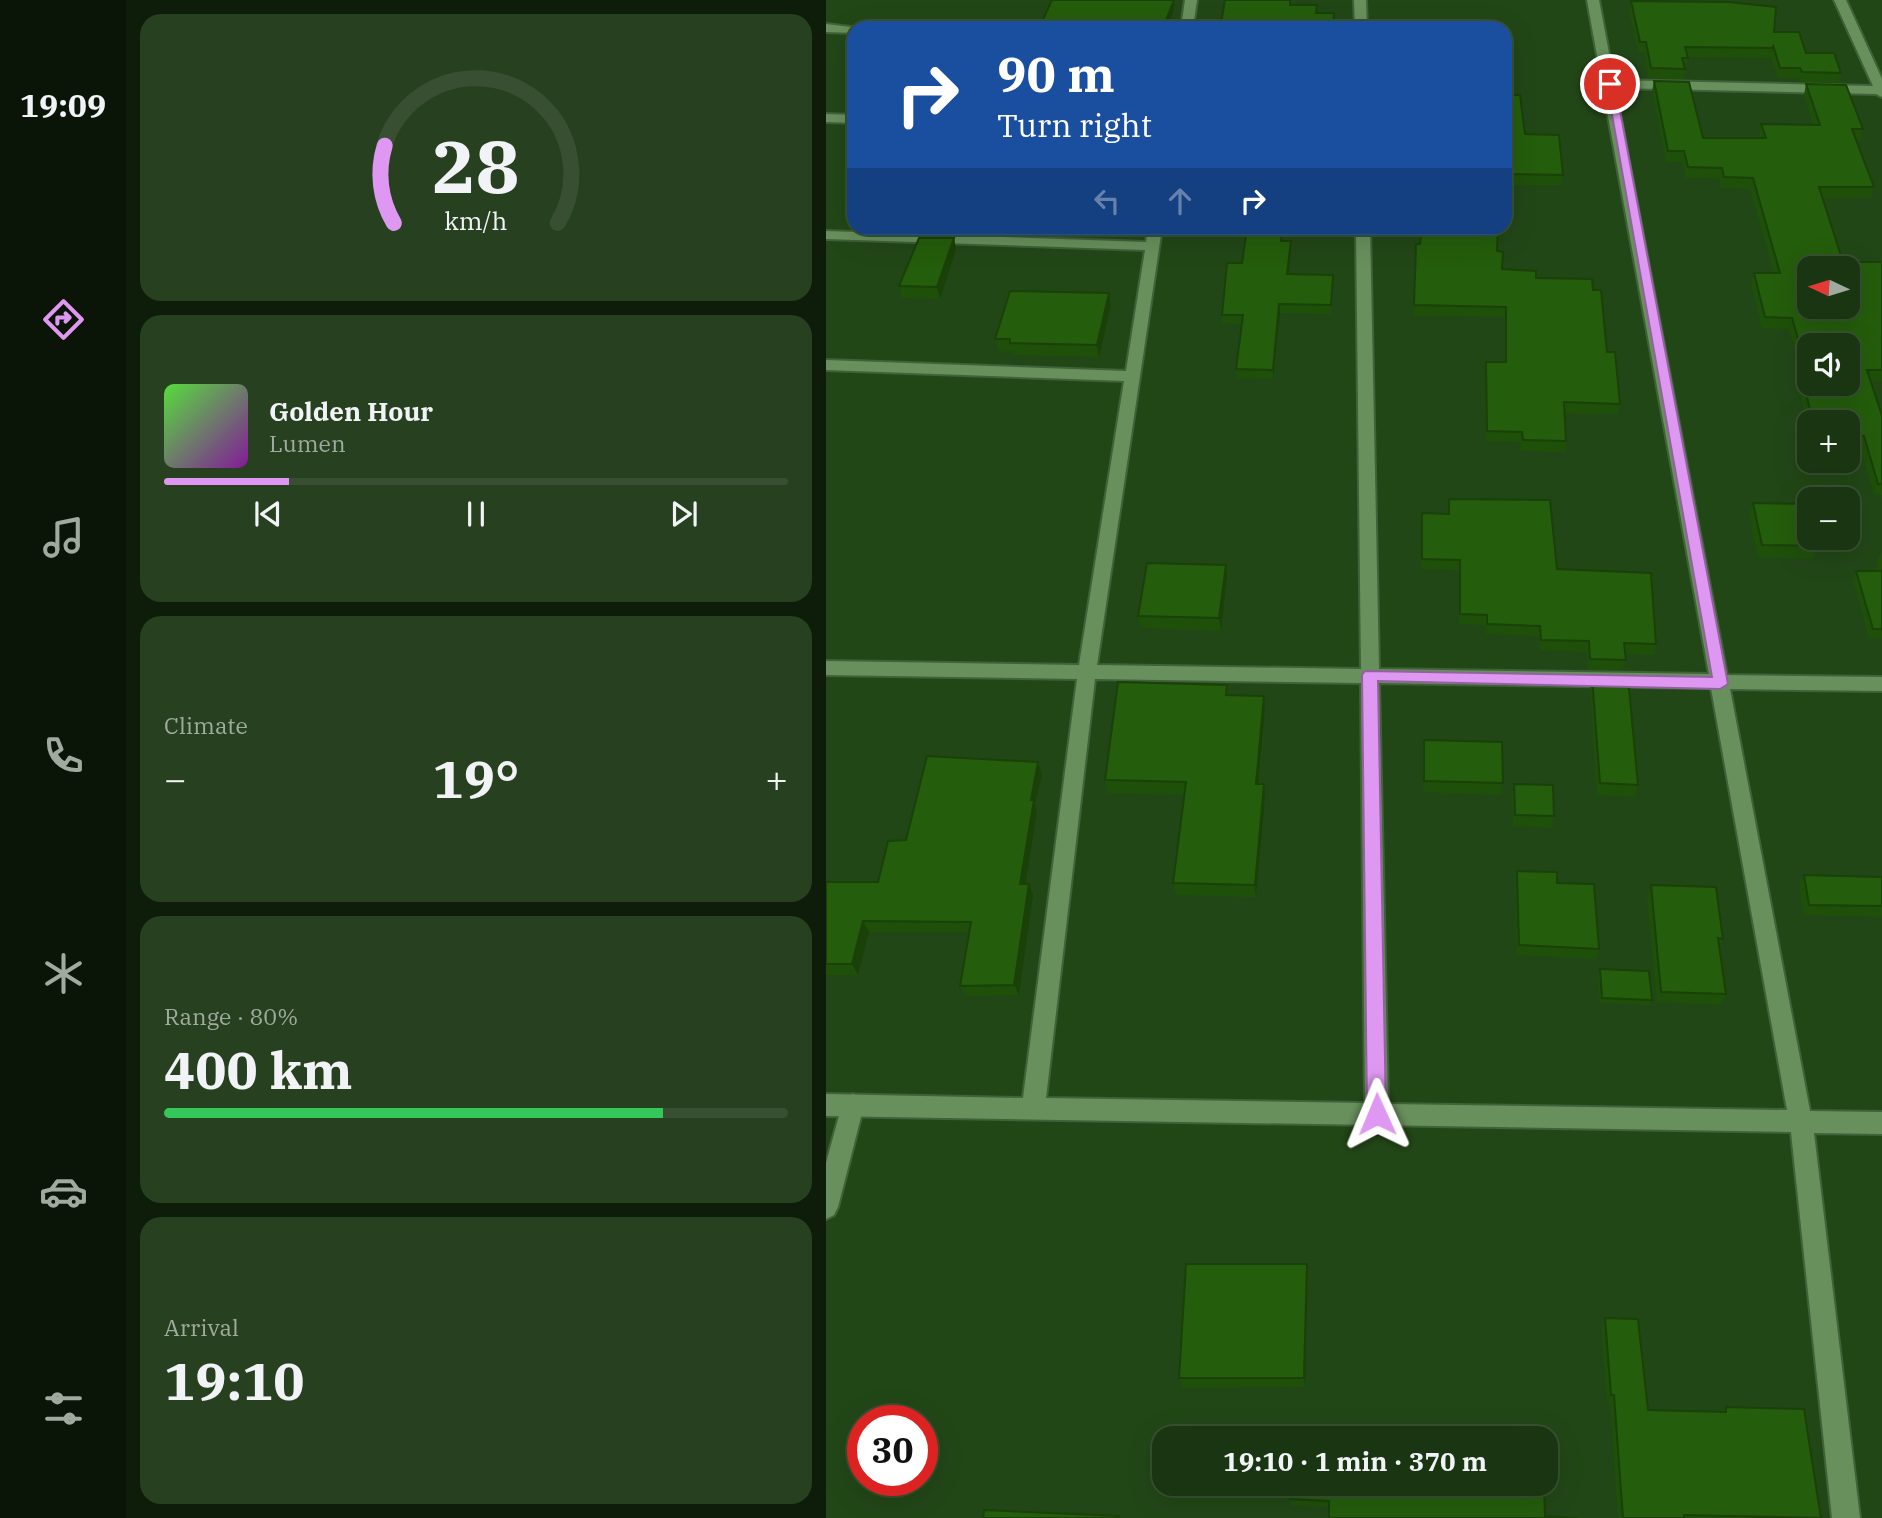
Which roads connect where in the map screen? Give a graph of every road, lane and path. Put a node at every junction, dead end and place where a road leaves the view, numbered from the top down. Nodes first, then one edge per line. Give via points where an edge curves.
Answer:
1 (1191, 0) edge
2 (1360, 0) edge
3 (1593, 0) edge
4 (1840, 0) edge
5 (1188, 21) edge
6 (1360, 21) edge
7 (826, 28) edge
8 (847, 29) edge
9 (1610, 84) junction
10 (1882, 91) edge
11 (826, 118) edge
12 (847, 119) edge
13 (826, 235) edge
14 (1363, 235) edge
15 (1153, 237) edge
16 (826, 365) edge
17 (1132, 376) junction
18 (826, 668) edge
19 (1087, 673) junction
20 (1370, 675) junction
21 (1720, 684) junction
22 (1882, 684) edge
23 (826, 1105) edge
24 (853, 1105) junction
25 (1033, 1108) junction
26 (1377, 1114) junction
27 (1801, 1122) junction
28 (1882, 1123) edge
29 (826, 1208) edge
30 (1846, 1518) edge

1 - 5 street
2 - 6 street
3 - 9 street
4 - 10 street
7 - 8 street
9 - 10 street
9 - 21 street
11 - 12 street
13 - 15 street
14 - 20 street
15 - 17 street
16 - 17 street
17 - 19 street
18 - 19 street
19 - 20 street
19 - 25 street
20 - 21 street
20 - 26 street
21 - 22 street
21 - 27 street
23 - 24 street
24 - 25 street
24 - 29 street
25 - 26 street
26 - 27 street
27 - 28 street
27 - 30 street

